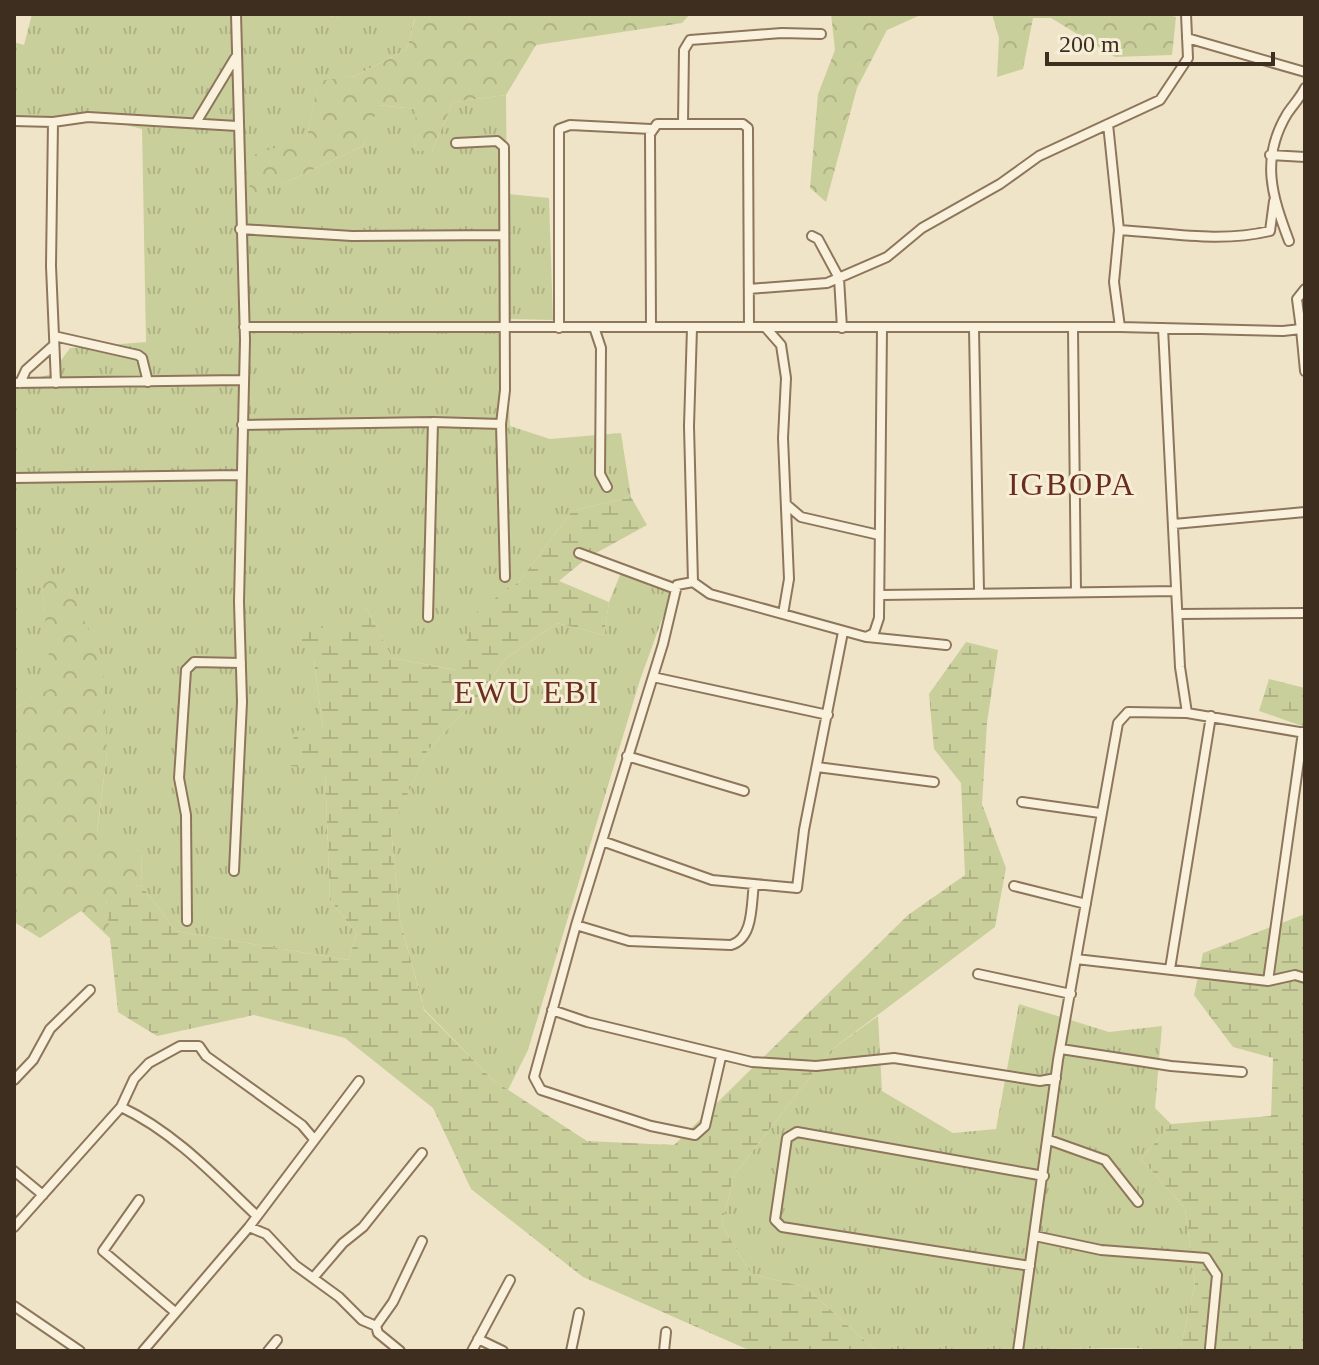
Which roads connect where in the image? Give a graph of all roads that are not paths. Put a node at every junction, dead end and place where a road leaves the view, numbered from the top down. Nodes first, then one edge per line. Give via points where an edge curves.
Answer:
1 (236, 14) edge
2 (1186, 14) edge
3 (821, 34) dead end
4 (1187, 38) junction
5 (235, 57) junction
6 (1305, 72) edge
7 (221, 77) junction
8 (236, 77) junction
9 (1305, 88) edge
10 (682, 104) junction
11 (14, 121) edge
12 (197, 121) junction
13 (53, 122) junction
14 (683, 123) junction
15 (667, 124) junction
16 (1108, 124) junction
17 (237, 126) junction
18 (651, 129) junction
19 (456, 143) dead end
20 (1270, 155) junction
21 (1305, 157) edge
22 (1274, 201) junction
23 (240, 229) junction
24 (1119, 230) junction
25 (503, 235) junction
26 (812, 236) dead end
27 (1289, 241) dead end
28 (839, 278) junction
29 (749, 289) junction
30 (1305, 289) edge
31 (651, 326) junction
32 (244, 327) junction
33 (594, 327) junction
34 (749, 327) junction
35 (1120, 327) junction
36 (503, 328) junction
37 (559, 328) junction
38 (692, 328) junction
39 (766, 328) junction
40 (786, 328) junction
41 (842, 328) junction
42 (882, 328) junction
43 (1163, 328) junction
44 (974, 329) junction
45 (1073, 329) junction
46 (1301, 329) junction
47 (54, 341) junction
48 (781, 345) junction
49 (1305, 371) edge
50 (241, 380) junction
51 (148, 382) junction
52 (17, 383) edge
53 (56, 383) junction
54 (433, 422) junction
55 (501, 424) junction
56 (242, 425) junction
57 (240, 475) junction
58 (14, 478) edge
59 (607, 487) dead end
60 (787, 504) junction
61 (1305, 512) edge
62 (1174, 524) junction
63 (879, 535) junction
64 (579, 553) dead end
65 (505, 577) dead end
66 (693, 582) junction
67 (676, 589) junction
68 (979, 591) junction
69 (1176, 591) junction
70 (1076, 592) junction
71 (880, 595) junction
72 (1305, 613) edge
73 (783, 614) junction
74 (1178, 614) junction
75 (428, 617) dead end
76 (843, 632) junction
77 (866, 637) junction
78 (946, 645) dead end
79 (241, 663) junction
80 (653, 677) junction
81 (1187, 713) junction
82 (828, 715) junction
83 (1211, 716) junction
84 (1304, 733) edge
85 (627, 756) junction
86 (817, 767) junction
87 (934, 782) dead end
88 (744, 791) dead end
89 (1022, 802) dead end
90 (1100, 813) junction
91 (602, 841) junction
92 (234, 871) dead end
93 (754, 884) junction
94 (1014, 886) dead end
95 (1086, 904) junction
96 (187, 921) dead end
97 (576, 925) junction
98 (1076, 959) junction
99 (1170, 969) junction
100 (978, 974) dead end
101 (1305, 978) edge
102 (1268, 981) junction
103 (90, 990) dead end
104 (1071, 994) junction
105 (552, 1010) junction
106 (1061, 1049) junction
107 (721, 1057) junction
108 (1242, 1072) dead end
109 (1056, 1078) junction
110 (14, 1080) edge
111 (359, 1081) dead end
112 (121, 1107) junction
113 (313, 1138) junction
114 (1049, 1140) junction
115 (422, 1153) dead end
116 (14, 1171) edge
117 (1044, 1176) junction
118 (43, 1195) junction
119 (139, 1200) dead end
120 (1138, 1202) dead end
121 (257, 1216) junction
122 (14, 1227) edge
123 (249, 1227) junction
124 (1035, 1236) junction
125 (422, 1241) dead end
126 (1030, 1266) junction
127 (313, 1278) junction
128 (510, 1280) dead end
129 (14, 1306) edge
130 (175, 1312) junction
131 (579, 1313) dead end
132 (376, 1326) junction
133 (666, 1332) dead end
134 (478, 1339) junction
135 (277, 1340) dead end
136 (1210, 1348) dead end
137 (80, 1351) edge
138 (143, 1351) edge
139 (268, 1351) edge
140 (400, 1351) edge
141 (472, 1351) edge
142 (503, 1351) edge
143 (571, 1351) edge
144 (664, 1351) edge
145 (1018, 1351) edge

1 - 5 street
2 - 4 street
3 - 10 street via 690,40 684,50
4 - 6 street
4 - 16 street via 1188,58 1160,100
5 - 7 street
5 - 8 street
7 - 8 street
7 - 12 street
8 - 17 street
9 - 20 street
10 - 14 street
10 - 15 street
11 - 13 street
12 - 13 street via 88,117
12 - 17 street
13 - 47 street
14 - 15 street
14 - 29 street via 748,128
15 - 18 street
16 - 24 street
16 - 28 street via 1039,156 922,228 887,257
17 - 23 street
18 - 31 street
18 - 37 street via 559,129
19 - 25 street via 503,143
20 - 21 street
20 - 22 street
22 - 24 street via 1270,231 1252,235 1180,237
22 - 27 street
23 - 25 street via 352,236
23 - 32 street
24 - 35 street via 1114,282
25 - 36 street
26 - 28 street
28 - 29 street
28 - 41 street
29 - 34 street
30 - 46 street via 1297,299
31 - 33 street
31 - 38 street
32 - 36 street
32 - 50 street
33 - 37 street
33 - 59 street via 601,348 600,474
34 - 38 street
34 - 39 street
35 - 43 street
35 - 45 street
36 - 37 street
36 - 55 street
38 - 66 street
39 - 40 street
39 - 48 street
40 - 41 street
40 - 48 street
41 - 42 street
42 - 44 street
42 - 63 street
43 - 46 street
43 - 62 street
44 - 45 street
44 - 68 street
45 - 70 street
46 - 49 street
47 - 51 street via 138,355
47 - 52 street
47 - 53 street
48 - 60 street
50 - 51 street
50 - 56 street
51 - 53 street
52 - 53 street
54 - 55 street
54 - 56 street
54 - 75 street
55 - 65 street
56 - 57 street
57 - 58 street
57 - 79 street
60 - 63 street via 801,517
60 - 73 street via 789,579
61 - 62 street
62 - 69 street
63 - 71 street
64 - 67 street
66 - 67 street
66 - 73 street via 710,594
67 - 80 street
68 - 70 street
68 - 71 street
69 - 70 street
69 - 74 street
71 - 77 street via 874,633
72 - 74 street
73 - 76 street
74 - 81 street
76 - 77 street
76 - 82 street
77 - 78 street
79 - 92 street
79 - 96 street via 194,662 186,670 179,778 186,815
80 - 82 street
80 - 85 street
81 - 83 street
81 - 90 street via 1128,712 1120,717
82 - 86 street
83 - 84 street
83 - 99 street
84 - 102 street
85 - 88 street
85 - 91 street
86 - 87 street
86 - 93 street via 797,888
89 - 90 street
90 - 95 street
91 - 93 street via 712,880
91 - 97 street
93 - 97 street via 748,928 742,940 731,945 629,941
94 - 95 street
95 - 98 street
97 - 105 street
98 - 99 street
98 - 104 street
99 - 102 street
100 - 104 street
101 - 102 street
103 - 110 street via 50,1029
104 - 106 street
105 - 107 street
105 - 107 street via 534,1077 541,1090 651,1126 701,1132
106 - 108 street
106 - 109 street
107 - 109 street via 790,1066 894,1058 1040,1081
109 - 114 street
111 - 113 street
112 - 113 street via 134,1079 149,1063 194,1044
112 - 118 street
112 - 121 street via 187,1150
113 - 121 street
114 - 117 street
114 - 120 street via 1105,1160
115 - 127 street via 363,1227
116 - 118 street
117 - 124 street
117 - 126 street via 797,1132 787,1138 775,1220 782,1227
118 - 122 street
119 - 130 street via 103,1251
121 - 123 street
123 - 127 street via 266,1234
123 - 130 street
124 - 126 street
124 - 136 street via 1101,1250 1206,1258 1217,1275
125 - 132 street
126 - 145 street
127 - 132 street
128 - 134 street
129 - 137 street
130 - 138 street
131 - 143 street
132 - 140 street
133 - 144 street
134 - 141 street
134 - 142 street
135 - 139 street

